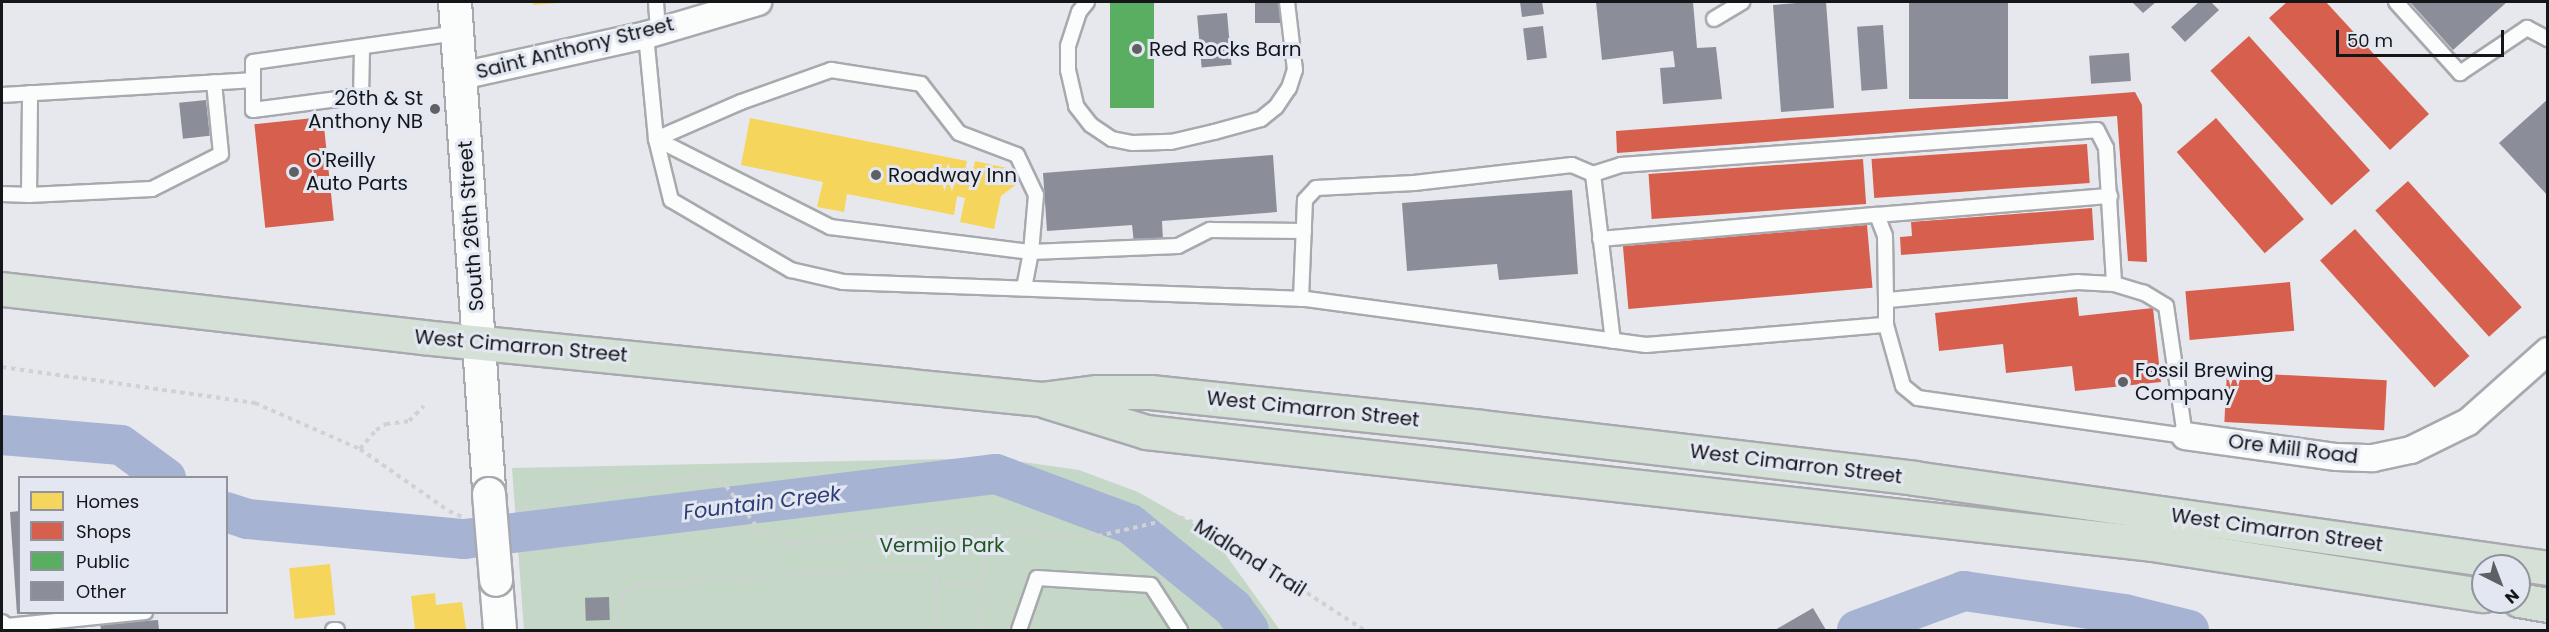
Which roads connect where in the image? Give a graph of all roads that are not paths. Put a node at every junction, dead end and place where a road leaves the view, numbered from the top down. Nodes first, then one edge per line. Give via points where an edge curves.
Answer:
1 (455, 2) edge
2 (656, 2) edge
3 (758, 2) edge
4 (1087, 2) edge
5 (1287, 2) edge
6 (1742, 2) edge
7 (2396, 2) edge
8 (716, 6) edge
9 (1714, 19) dead end
10 (458, 33) junction
11 (652, 33) junction
12 (2547, 39) edge
13 (362, 50) junction
14 (461, 76) junction
15 (253, 80) junction
16 (214, 82) junction
17 (30, 93) junction
18 (2, 95) edge
19 (656, 139) junction
20 (1593, 174) junction
21 (2, 194) edge
22 (29, 195) junction
23 (2110, 196) junction
24 (1877, 215) junction
25 (1304, 231) junction
26 (1600, 238) junction
27 (1032, 252) junction
28 (2114, 284) junction
29 (1024, 288) junction
30 (2, 289) edge
31 (1301, 299) junction
32 (1886, 300) junction
33 (1886, 325) junction
34 (1613, 340) junction
35 (479, 343) junction
36 (2547, 351) edge
37 (1041, 399) junction
38 (2185, 436) junction
39 (2547, 568) edge
40 (2471, 593) edge
41 (2531, 602) edge
42 (2547, 604) edge
43 (125, 614) edge
44 (2, 622) edge
45 (500, 630) edge
46 (1019, 630) edge
47 (1180, 630) edge

1 - 10 street, South 26th Street
2 - 11 lane
3 - 8 street, Saint Anthony Street
4 - 5 lane via 1079,12 1068,46 1068,70 1076,106 1091,125 1112,140 1133,143 1171,142 1214,132 1261,119 1276,108 1295,70
6 - 9 lane
7 - 12 lane via 2460,73 2527,28
8 - 11 street, Saint Anthony Street
10 - 13 lane
10 - 14 street, South 26th Street
11 - 14 street, Saint Anthony Street
11 - 19 lane
13 - 15 lane via 253,62
13 - 15 lane via 361,96 253,110
14 - 35 street, South 26th Street
15 - 16 lane
16 - 17 lane
16 - 22 lane via 221,154 152,189
17 - 18 lane
17 - 22 lane
19 - 27 lane via 830,227
19 - 27 lane via 741,102 831,70 921,84 959,133 1017,155 1036,195
19 - 29 lane via 670,200 791,270 843,282
20 - 23 lane via 1621,165 2097,130 2106,148
20 - 25 lane via 1572,165 1414,183 1316,188 1305,200
20 - 26 lane
21 - 22 lane
23 - 24 lane
23 - 28 lane
24 - 26 lane
24 - 32 lane via 1885,236
25 - 27 lane via 1210,230 1178,246
25 - 31 lane
26 - 34 lane
27 - 29 lane
28 - 32 lane via 2078,282
28 - 38 lane via 2144,293 2166,306
29 - 31 lane
30 - 35 highway, West Cimarron Street
31 - 34 lane
32 - 33 lane
33 - 34 lane via 1646,345
33 - 38 lane via 1903,386 1917,398
35 - 37 highway, West Cimarron Street
35 - 45 street, South 26th Street, bridge via 500,503 496,580
36 - 38 street, Ore Mill Road via 2468,422 2411,450 2373,458 2337,457
37 - 39 highway, West Cimarron Street via 1096,392 1150,392 1482,427 1914,478
37 - 40 highway, West Cimarron Street via 1146,432 2152,544
41 - 42 highway
43 - 44 lane via 7,626
46 - 47 lane via 1037,578 1151,585

